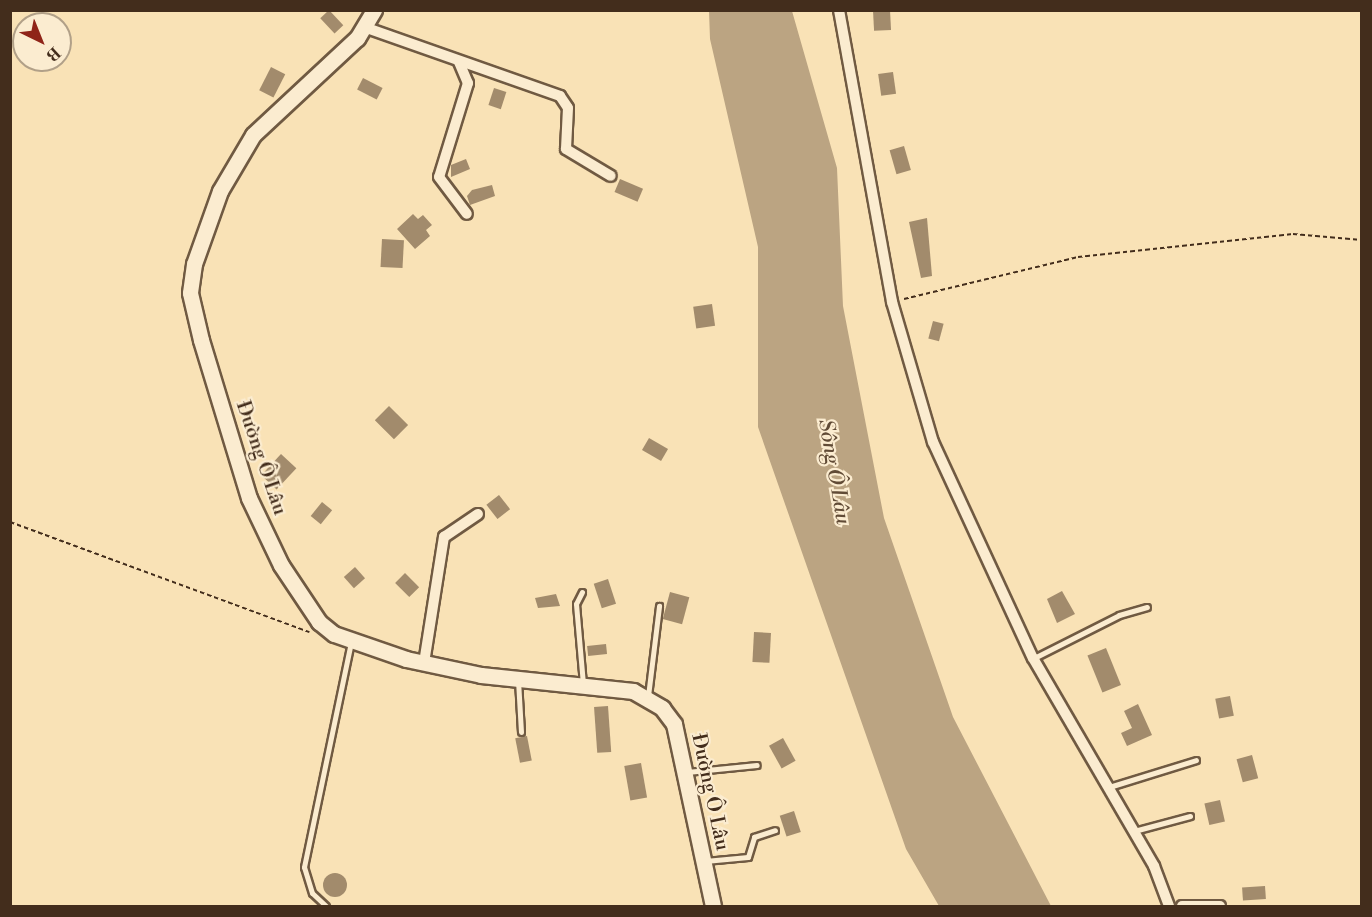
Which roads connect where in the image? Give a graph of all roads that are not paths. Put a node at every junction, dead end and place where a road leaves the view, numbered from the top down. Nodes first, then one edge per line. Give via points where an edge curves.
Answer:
1 (374, 10) edge
2 (839, 10) edge
3 (364, 27) junction
4 (459, 62) junction
5 (610, 176) dead end
6 (467, 214) dead end
7 (478, 514) dead end
8 (582, 592) dead end
9 (659, 606) dead end
10 (1147, 607) dead end
11 (351, 642) junction
12 (1033, 658) junction
13 (424, 663) junction
14 (518, 679) junction
15 (583, 685) junction
16 (648, 698) junction
17 (521, 732) dead end
18 (1196, 760) dead end
19 (757, 765) dead end
20 (685, 772) junction
21 (1108, 788) junction
22 (1190, 816) dead end
23 (775, 830) dead end
24 (1132, 831) junction
25 (704, 861) junction
26 (326, 906) edge
27 (713, 906) edge
28 (1169, 906) edge
29 (1182, 906) edge
30 (1220, 906) edge

1 - 3 main road, Đường Ô Lâu
2 - 12 street via 892,302 947,481
3 - 4 street
3 - 11 main road, Đường Ô Lâu via 253,135 206,225 190,293 249,498 281,565 331,632
4 - 5 street via 560,96 568,108 566,149
4 - 6 street via 468,83 439,177
7 - 13 street via 444,537
8 - 15 lane via 576,604
9 - 16 lane
10 - 12 lane via 1119,615
11 - 13 main road, Đường Ô Lâu
11 - 26 lane via 304,867 312,893
12 - 21 street
13 - 14 main road, Đường Ô Lâu
14 - 15 main road, Đường Ô Lâu
14 - 17 lane
15 - 16 main road, Đường Ô Lâu
16 - 20 main road, Đường Ô Lâu via 674,724
18 - 21 lane
19 - 20 lane
20 - 25 main road, Đường Ô Lâu
21 - 24 street
22 - 24 lane
23 - 25 lane via 754,837 748,857
24 - 28 street via 1158,874
25 - 27 main road, Đường Ô Lâu
29 - 30 street

